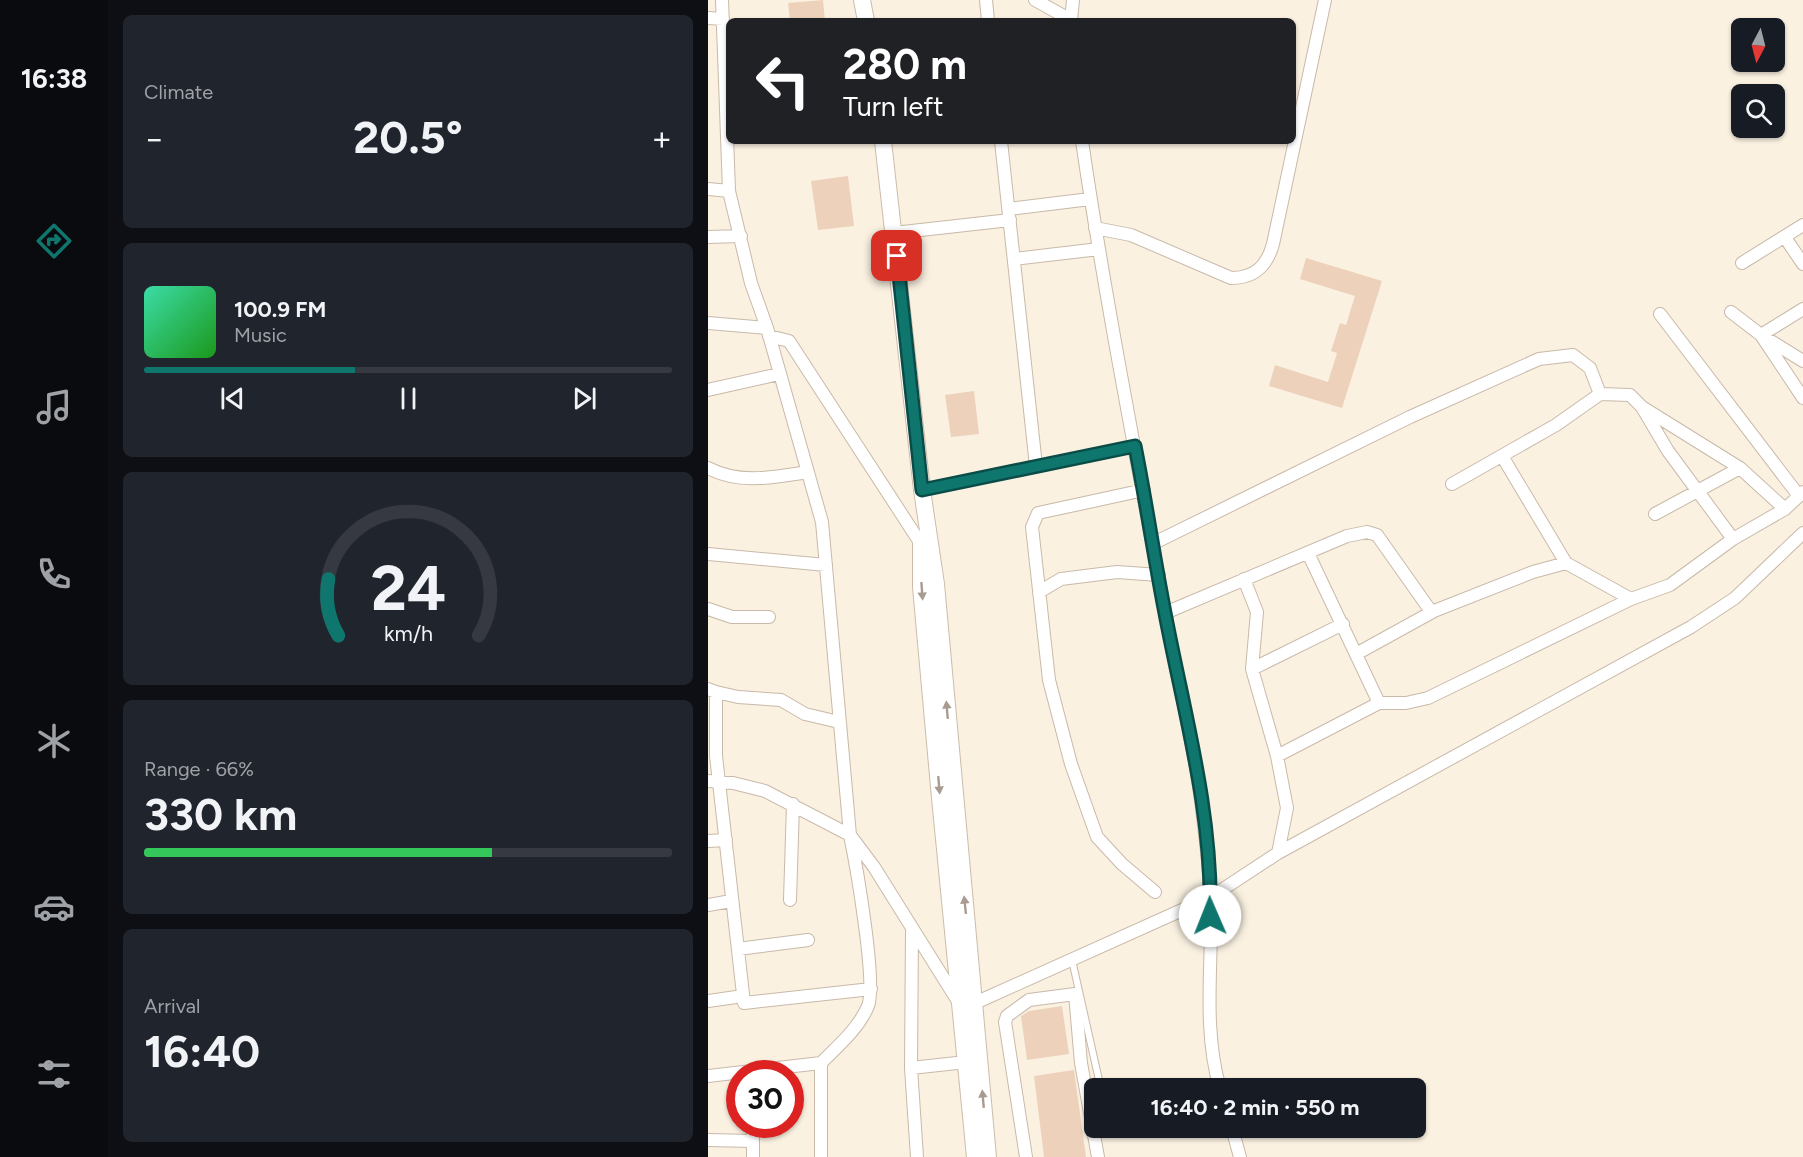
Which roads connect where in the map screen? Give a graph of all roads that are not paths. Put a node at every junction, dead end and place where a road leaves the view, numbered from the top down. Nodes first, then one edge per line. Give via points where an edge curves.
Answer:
1 (722, 0) edge
2 (862, 0) edge
3 (986, 0) edge
4 (1035, 0) edge
5 (1073, 0) edge
6 (1325, 0) edge
7 (708, 18) edge
8 (865, 18) edge
9 (988, 18) edge
10 (1067, 18) edge
11 (1071, 18) edge
12 (723, 19) junction
13 (726, 104) edge
14 (1296, 139) edge
15 (727, 144) edge
16 (883, 144) edge
17 (1001, 144) edge
18 (1082, 144) edge
19 (1295, 144) edge
20 (708, 189) edge
21 (729, 190) junction
22 (1090, 199) junction
23 (1009, 215) junction
24 (1803, 225) edge
25 (1095, 228) junction
26 (894, 233) junction
27 (741, 236) junction
28 (708, 237) edge
29 (1786, 239) junction
30 (1099, 249) junction
31 (1014, 260) junction
32 (1742, 263) dead end
33 (1803, 264) edge
34 (1803, 309) edge
35 (1731, 312) dead end
36 (1660, 314) dead end
37 (708, 323) edge
38 (768, 332) junction
39 (1761, 336) junction
40 (1803, 361) edge
41 (779, 374) junction
42 (708, 390) edge
43 (1600, 394) junction
44 (1803, 398) edge
45 (1642, 407) junction
46 (1135, 446) junction
47 (1502, 456) junction
48 (1036, 466) junction
49 (708, 468) edge
50 (1740, 468) junction
51 (808, 472) junction
52 (1452, 484) dead end
53 (922, 490) junction
54 (1144, 490) junction
55 (1698, 491) junction
56 (1801, 494) edge
57 (1785, 509) junction
58 (1655, 514) dead end
59 (1803, 533) edge
60 (1733, 539) junction
61 (1154, 543) junction
62 (921, 544) junction
63 (1308, 553) junction
64 (708, 554) edge
65 (1566, 563) junction
66 (826, 565) junction
67 (1159, 575) junction
68 (1244, 579) junction
69 (1039, 592) junction
70 (1631, 599) junction
71 (708, 609) edge
72 (1434, 612) junction
73 (1165, 613) junction
74 (769, 617) dead end
75 (1343, 624) junction
76 (1356, 654) junction
77 (1252, 669) junction
78 (712, 690) edge
79 (1379, 704) junction
80 (839, 722) junction
81 (1277, 756) junction
82 (714, 782) edge
83 (793, 804) junction
84 (850, 835) junction
85 (726, 840) junction
86 (708, 841) edge
87 (1278, 853) junction
88 (857, 867) junction
89 (874, 867) junction
90 (1155, 892) dead end
91 (1211, 897) junction
92 (790, 900) dead end
93 (731, 901) junction
94 (708, 905) edge
95 (912, 928) junction
96 (808, 940) dead end
97 (738, 949) junction
98 (1072, 960) junction
99 (871, 989) junction
100 (743, 996) junction
101 (708, 1001) edge
102 (968, 1004) junction
103 (966, 1062) junction
104 (821, 1064) junction
105 (804, 1066) edge
106 (911, 1068) junction
107 (726, 1075) edge
108 (708, 1076) edge
109 (1099, 1078) edge
110 (1217, 1078) edge
111 (1235, 1138) edge
112 (708, 1140) edge
113 (753, 1141) joint
114 (753, 1157) edge
115 (821, 1157) edge
116 (917, 1157) edge
117 (975, 1157) edge
118 (988, 1157) edge
119 (1026, 1157) edge
120 (1098, 1157) edge
121 (1240, 1157) edge

1 - 12 street
2 - 8 main road
3 - 9 street
4 - 10 street
5 - 11 street
6 - 14 street
7 - 12 street
12 - 13 street
15 - 21 street
16 - 26 main road
17 - 23 street
18 - 22 street
19 - 25 street via 1274,244 1261,269 1248,276 1231,278 1142,239
20 - 21 street
21 - 27 street
22 - 23 street
22 - 25 street
23 - 26 street
23 - 31 street
24 - 29 street
25 - 30 street
26 - 53 main road
27 - 28 street
27 - 38 street via 751,283
29 - 32 street
29 - 33 street
30 - 31 street
30 - 46 street
31 - 48 street
34 - 39 street
35 - 39 street
36 - 56 street
37 - 38 street
38 - 41 street
38 - 62 street via 789,341
39 - 40 street
39 - 44 street
41 - 42 street
41 - 51 street
43 - 45 street via 1630,395
43 - 47 street
43 - 61 street via 1590,368 1573,356 1539,359 1410,417
45 - 50 street
45 - 55 street
46 - 48 street
46 - 54 street
47 - 52 street
47 - 65 street
48 - 53 street
49 - 51 street via 744,479
50 - 55 street
50 - 57 street
51 - 66 street via 822,522
53 - 62 main road
102 -> 53 main road via 936,584
54 - 61 street
54 - 69 street via 1038,513 1032,527
55 - 58 street
55 - 60 street
56 - 57 street
57 - 60 street
59 - 87 street via 1735,598 1697,624
60 - 70 street via 1670,585
61 - 67 street
62 -> 102 main road via 921,587 937,763
63 - 68 street
63 - 72 street via 1347,536 1367,532 1377,535
63 - 75 street
64 - 66 street
65 - 70 street
65 - 72 street via 1533,572
66 - 80 street
67 - 69 street via 1117,572 1061,579
67 - 73 street
68 - 73 street
68 - 77 street via 1257,612
69 - 90 street via 1049,681 1071,764 1097,837
70 - 79 street via 1428,698
71 - 74 street via 732,617
72 - 76 street
73 - 91 street via 1191,730
75 - 76 street
75 - 77 street
76 - 79 street
77 - 81 street
78 - 80 street via 738,697 781,700 805,714
78 - 82 street
79 - 81 street
80 - 84 street
81 - 87 street via 1287,808
82 - 83 street via 751,786
82 - 85 street
83 - 84 street
83 - 92 street
84 - 88 street
84 - 89 street
85 - 86 street
85 - 93 street
87 - 91 street
88 - 89 street
88 - 99 street
89 - 95 street
91 - 98 street
91 - 110 street via 1210,1027
93 - 94 street
93 - 97 street
95 - 102 street
95 - 106 street
96 - 97 street
97 - 100 street
98 - 102 street
98 - 109 lane
99 - 100 street via 748,1005
99 - 104 street via 864,1015
100 - 101 street
102 - 103 main road
118 -> 102 main road
103 - 106 street
103 - 117 main road
104 - 105 street
104 - 115 street
106 - 116 street
107 - 108 street
111 - 121 street
112 - 113 street
113 - 114 street
119 - 120 street via 1005,1022 1007,1016 1029,1000 1075,994 1081,1063

